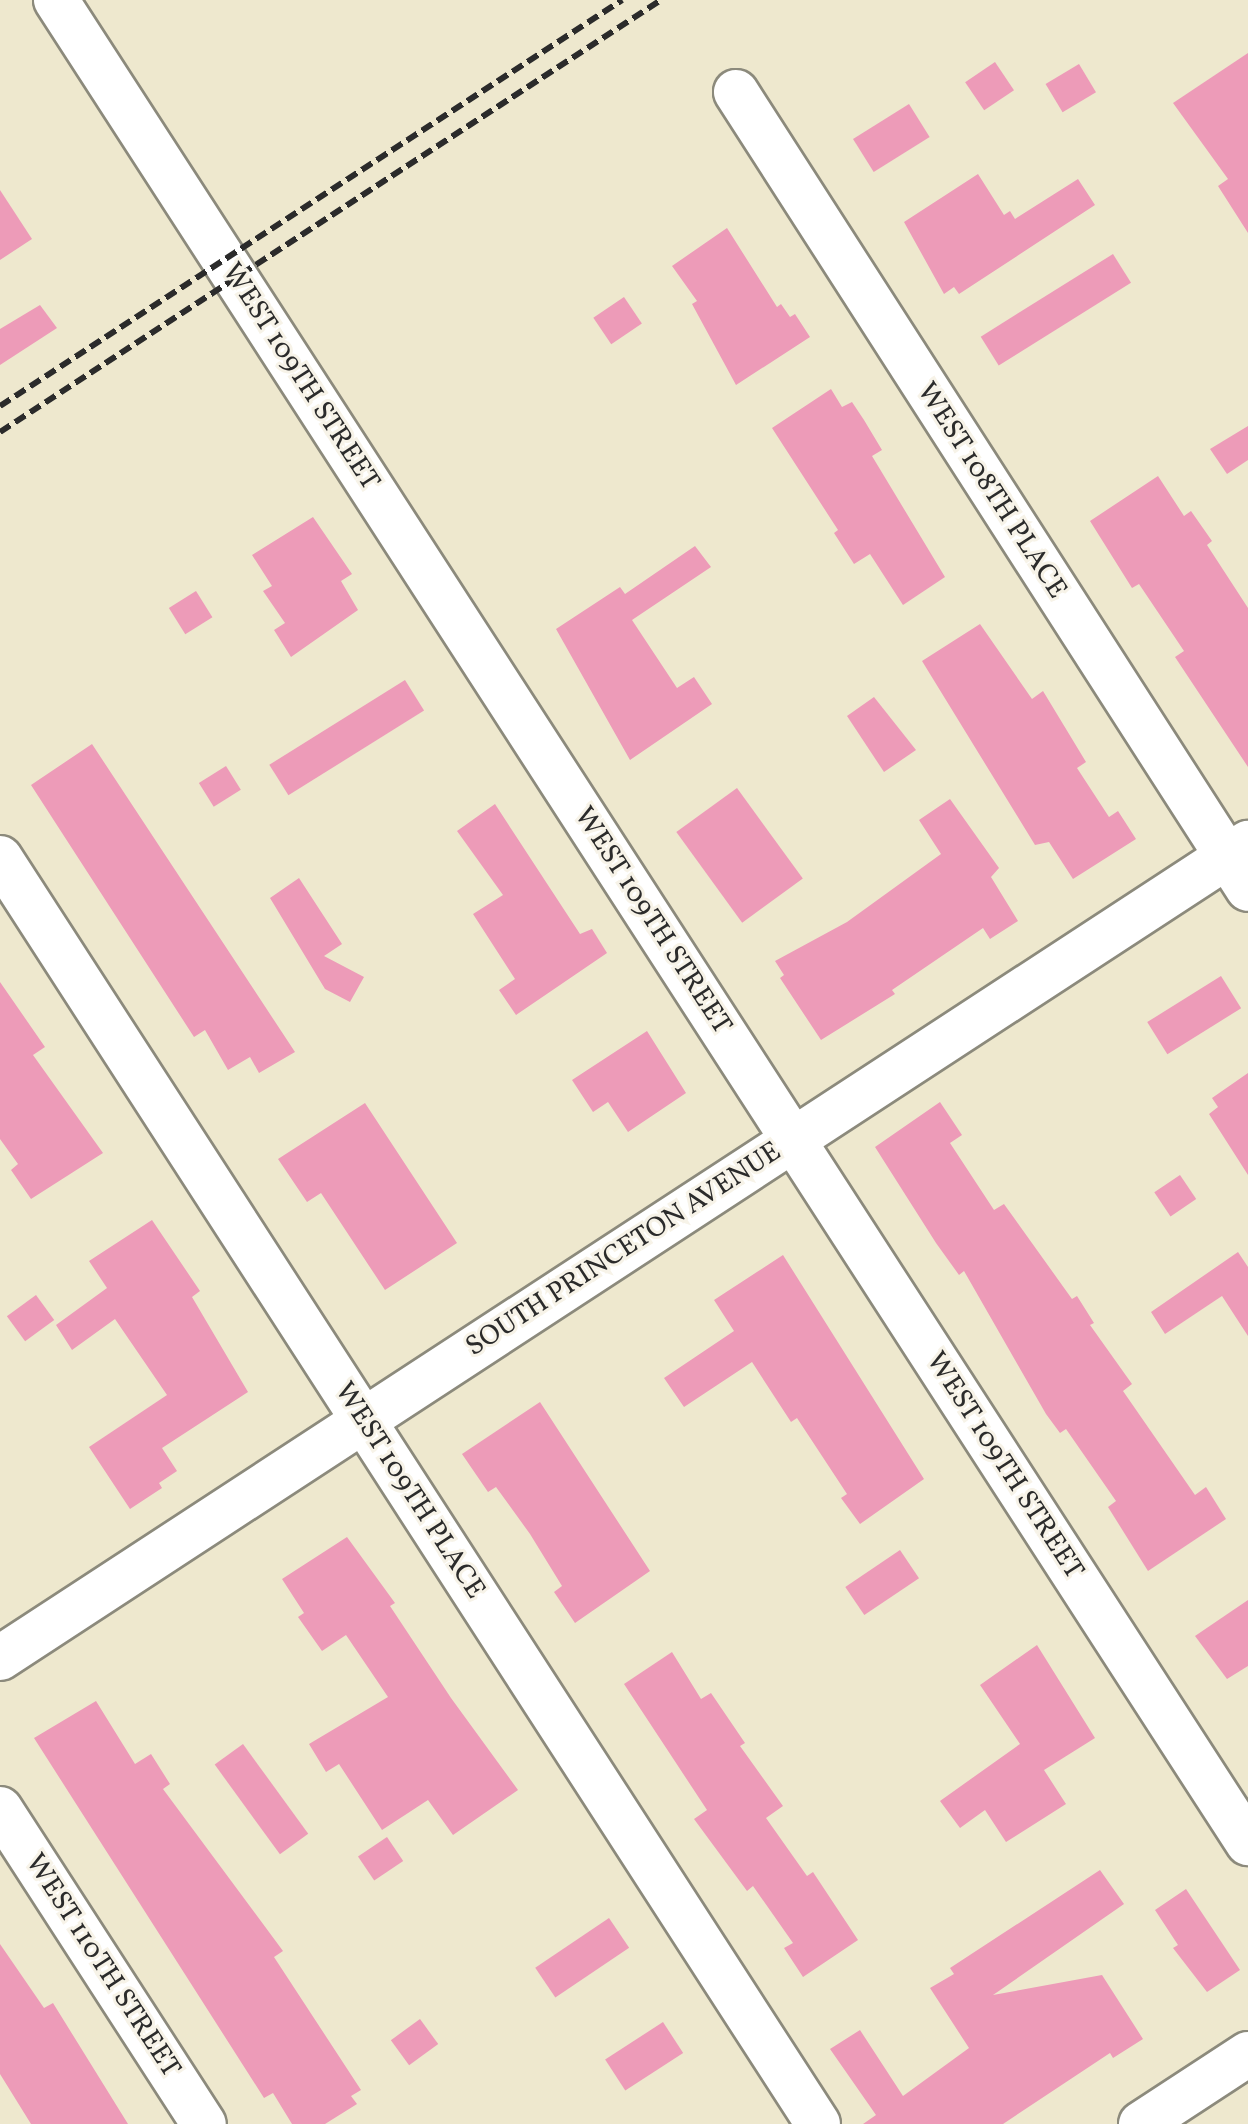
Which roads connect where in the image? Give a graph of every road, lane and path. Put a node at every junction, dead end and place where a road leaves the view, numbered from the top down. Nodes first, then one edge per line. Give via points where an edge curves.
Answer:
1 (56, 0) edge
2 (736, 92) dead end
3 (0, 858) edge
4 (1241, 863) edge
5 (793, 1140) junction
6 (363, 1420) junction
7 (0, 1658) edge
8 (0, 1809) edge
9 (1248, 1843) edge
10 (1248, 2054) edge
11 (204, 2124) edge
12 (818, 2124) edge
13 (1141, 2124) edge

1 - 5 street, WEST 109TH STREET
2 - 4 street, WEST 108TH PLACE
3 - 6 street, WEST 109TH PLACE
4 - 5 street, SOUTH PRINCETON AVENUE
5 - 6 street, SOUTH PRINCETON AVENUE
5 - 9 street, WEST 109TH STREET
6 - 7 street, SOUTH PRINCETON AVENUE
6 - 12 street, WEST 109TH PLACE
8 - 11 street, WEST 110TH STREET
10 - 13 street

